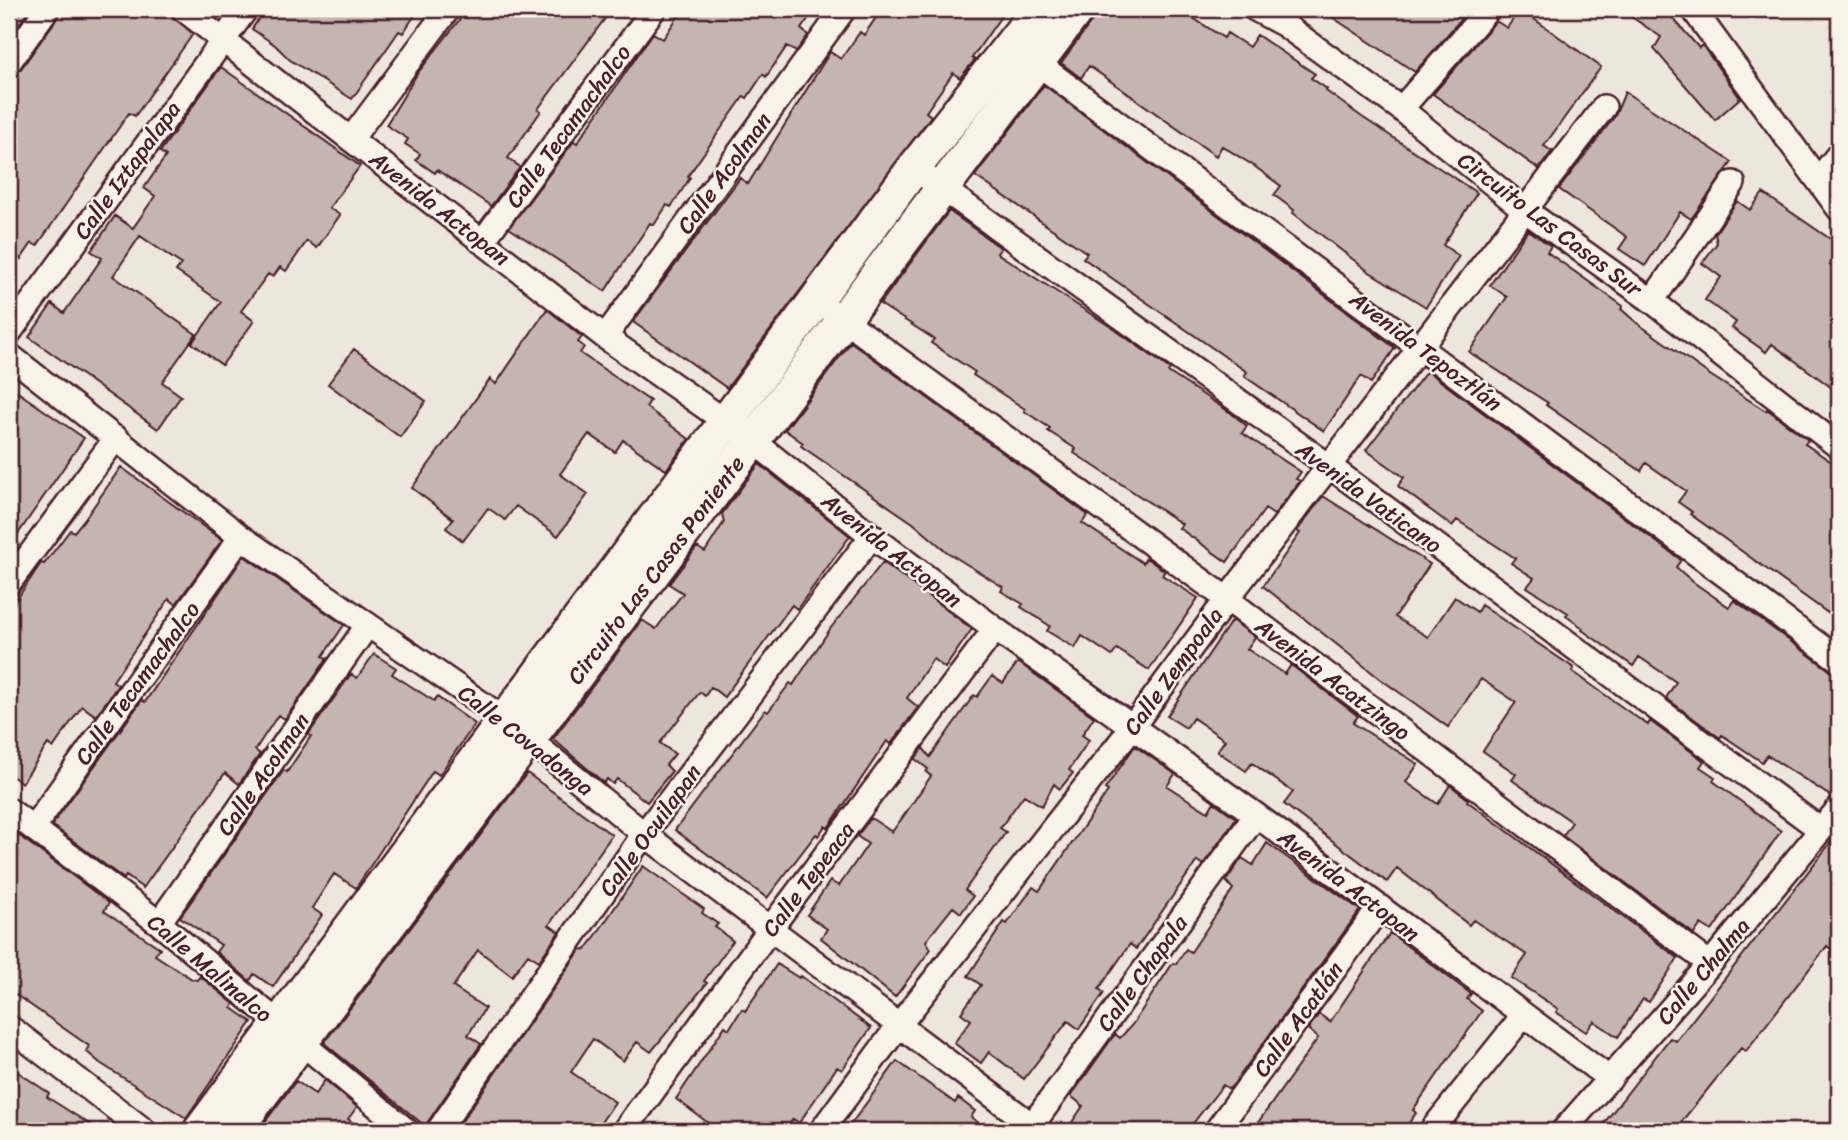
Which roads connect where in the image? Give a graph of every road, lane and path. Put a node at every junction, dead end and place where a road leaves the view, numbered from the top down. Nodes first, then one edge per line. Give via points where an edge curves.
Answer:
1 (47, 9) edge
2 (183, 9) edge
3 (246, 9) edge
4 (448, 9) edge
5 (654, 9) edge
6 (844, 9) edge
7 (1039, 9) edge
8 (1077, 9) edge
9 (1255, 9) edge
10 (1693, 9) edge
11 (1485, 13) dead end
12 (1288, 16) edge
13 (222, 39) junction
14 (1024, 53) junction
15 (9, 62) edge
16 (1604, 107) dead end
17 (1401, 109) junction
18 (352, 139) junction
19 (1839, 154) edge
20 (927, 177) junction
21 (1818, 180) junction
22 (1733, 183) dead end
23 (1839, 209) edge
24 (1526, 211) junction
25 (482, 243) junction
26 (1652, 301) junction
27 (829, 310) junction
28 (9, 332) edge
29 (605, 337) junction
30 (1420, 346) junction
31 (9, 355) edge
32 (739, 432) junction
33 (116, 438) junction
34 (1839, 447) edge
35 (1329, 466) junction
36 (872, 536) junction
37 (241, 537) junction
38 (9, 583) edge
39 (1227, 599) junction
40 (367, 626) junction
41 (995, 629) junction
42 (1839, 660) edge
43 (1133, 726) junction
44 (516, 728) junction
45 (1839, 808) edge
46 (9, 810) edge
47 (1256, 815) junction
48 (33, 828) junction
49 (1821, 830) junction
50 (644, 834) junction
51 (1380, 907) junction
52 (159, 923) junction
53 (770, 929) junction
54 (1710, 964) junction
55 (1523, 1016) junction
56 (899, 1025) junction
57 (9, 1027) edge
58 (289, 1034) junction
59 (1610, 1080) junction
60 (1033, 1129) edge
61 (145, 1131) edge
62 (200, 1131) edge
63 (234, 1131) edge
64 (407, 1131) edge
65 (438, 1131) edge
66 (624, 1131) edge
67 (821, 1131) edge
68 (1216, 1131) edge
69 (1431, 1131) edge
70 (1563, 1131) edge

1 - 15 street
2 - 13 street, Avenida Actopan
3 - 13 street, Calle Iztapalapa
4 - 18 street
5 - 25 street, Calle Tecamachalco
6 - 29 street, Calle Acolman
7 - 14 street, Circuito Las Casas Poniente
8 - 14 street, Circuito Las Casas Poniente
9 - 12 street, Circuito Las Casas Sur
10 - 21 street
11 - 17 street
12 - 17 street, Circuito Las Casas Sur
13 - 18 street, Avenida Actopan
13 - 28 street, Calle Iztapalapa
14 - 20 street, Circuito Las Casas Poniente
14 - 30 street, Avenida Tepoztlán
16 - 24 street, Calle Zempoala
17 - 24 street, Circuito Las Casas Sur
18 - 25 street, Avenida Actopan
19 - 21 street
20 - 27 street, Circuito Las Casas Poniente
20 - 35 street, Avenida Vaticano
21 - 23 street
22 - 26 street
24 - 26 street, Circuito Las Casas Sur
24 - 30 street, Calle Zempoala
25 - 29 street, Avenida Actopan
26 - 34 street, Circuito Las Casas Sur
27 - 32 street, Circuito Las Casas Poniente
27 - 39 street, Avenida Acatzingo
29 - 32 street, Avenida Actopan
30 - 35 street, Calle Zempoala
30 - 42 street, Avenida Tepoztlán
31 - 33 street, Calle Covadonga
32 - 36 street, Avenida Actopan
32 - 44 street, Circuito Las Casas Poniente
33 - 37 street, Calle Covadonga
33 - 38 street
35 - 39 street, Calle Zempoala
35 - 49 street, Avenida Vaticano
36 - 41 street, Avenida Actopan
36 - 50 street, Calle Ocuilapan
37 - 40 street, Calle Covadonga
37 - 48 street, Calle Tecamachalco
39 - 43 street, Calle Zempoala
39 - 54 street, Avenida Acatzingo
40 - 44 street, Calle Covadonga
40 - 52 street, Calle Acolman
41 - 43 street, Avenida Actopan
41 - 53 street, Calle Tepeaca
43 - 47 street, Avenida Actopan
43 - 56 street, Calle Zempoala
44 - 50 street, Calle Covadonga
44 - 58 street, Circuito Las Casas Poniente
45 - 49 street, Calle Chalma
46 - 48 street, Calle Malinalco
47 - 51 street, Avenida Actopan
47 - 60 street, Calle Chapala
48 - 52 street, Calle Malinalco
49 - 54 street, Calle Chalma
50 - 53 street, Calle Covadonga
50 - 65 street, Calle Ocuilapan
51 - 55 street, Avenida Actopan
51 - 68 street, Calle Acatlán
52 - 58 street, Calle Malinalco
53 - 56 street, Calle Covadonga
53 - 66 street, Calle Tepeaca
54 - 59 street, Calle Chalma
55 - 59 street, Avenida Actopan
55 - 69 street
56 - 60 street, Calle Covadonga
56 - 67 street, Calle Zempoala
57 - 61 street
58 - 62 street, Circuito Las Casas Poniente
58 - 63 street, Circuito Las Casas Poniente
58 - 64 street, Calle Malinalco
59 - 70 street, Calle Chalma

